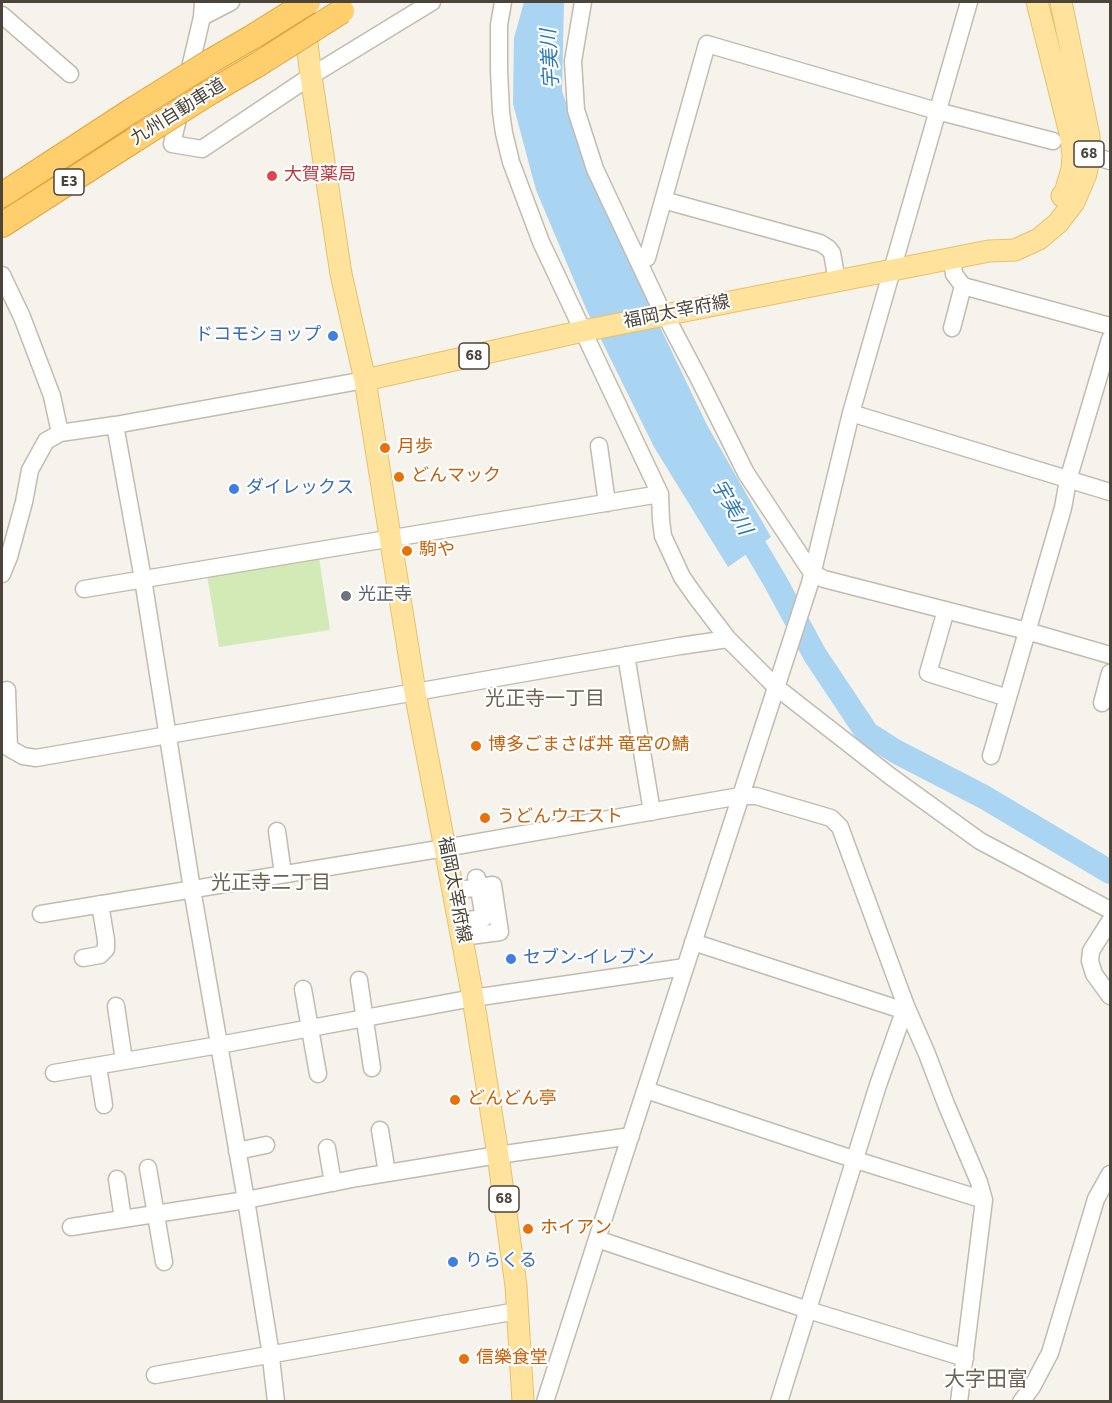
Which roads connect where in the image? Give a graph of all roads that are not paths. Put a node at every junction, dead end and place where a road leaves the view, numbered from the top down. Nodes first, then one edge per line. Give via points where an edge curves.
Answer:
1 (231, 2) edge
2 (302, 2) edge
3 (308, 2) edge
4 (432, 2) edge
5 (503, 2) edge
6 (583, 2) edge
7 (969, 2) edge
8 (1037, 2) edge
9 (1061, 2) edge
10 (349, 6) edge
11 (203, 9) edge
12 (2, 15) edge
13 (70, 74) dead end
14 (311, 76) junction
15 (937, 111) junction
16 (1053, 141) dead end
17 (2, 195) edge
18 (663, 200) junction
19 (2, 225) edge
20 (989, 251) junction
21 (647, 258) dead end
22 (952, 258) junction
23 (892, 270) junction
24 (2, 275) edge
25 (837, 281) junction
26 (963, 286) junction
27 (665, 314) junction
28 (1110, 326) edge
29 (952, 328) dead end
30 (583, 331) junction
31 (1110, 339) edge
32 (365, 380) junction
33 (850, 413) junction
34 (115, 425) junction
35 (60, 433) junction
36 (599, 446) dead end
37 (1068, 480) junction
38 (1110, 492) edge
39 (660, 494) junction
40 (607, 502) junction
41 (389, 538) junction
42 (2, 574) edge
43 (811, 578) junction
44 (143, 579) junction
45 (84, 589) dead end
46 (946, 610) junction
47 (1027, 631) junction
48 (728, 639) junction
49 (626, 655) junction
50 (1110, 655) edge
51 (1110, 673) edge
52 (776, 687) junction
53 (7, 690) dead end
54 (415, 692) junction
55 (1008, 698) junction
56 (1102, 703) dead end
57 (168, 735) junction
58 (991, 756) dead end
59 (740, 796) junction
60 (652, 812) junction
61 (277, 831) dead end
62 (446, 848) junction
63 (284, 874) junction
64 (453, 886) junction
65 (192, 889) junction
66 (100, 904) junction
67 (1110, 910) edge
68 (41, 914) dead end
69 (1110, 921) edge
70 (460, 929) junction
71 (693, 942) junction
72 (83, 958) dead end
73 (685, 968) junction
74 (359, 980) dead end
75 (303, 989) dead end
76 (1110, 996) edge
77 (473, 998) junction
78 (116, 1006) dead end
79 (905, 1009) junction
80 (365, 1018) junction
81 (310, 1028) junction
82 (219, 1046) junction
83 (124, 1061) junction
84 (98, 1066) junction
85 (372, 1068) dead end
86 (54, 1073) dead end
87 (318, 1074) dead end
88 (646, 1090) junction
89 (104, 1105) dead end
90 (380, 1130) dead end
91 (631, 1136) junction
92 (266, 1145) dead end
93 (327, 1148) dead end
94 (237, 1151) junction
95 (498, 1155) junction
96 (856, 1160) junction
97 (148, 1168) dead end
98 (387, 1173) junction
99 (1110, 1174) edge
100 (117, 1179) dead end
101 (333, 1183) junction
102 (246, 1200) junction
103 (984, 1200) junction
104 (155, 1214) junction
105 (123, 1219) junction
106 (71, 1227) dead end
107 (597, 1239) junction
108 (164, 1262) dead end
109 (808, 1310) junction
110 (518, 1311) junction
111 (271, 1355) junction
112 (965, 1358) junction
113 (155, 1376) dead end
114 (276, 1401) edge
115 (523, 1401) edge
116 (545, 1401) edge
117 (779, 1401) edge
118 (959, 1401) edge
119 (1021, 1401) edge

1 - 11 street
2 - 14 main road, 福岡太宰府線 / 68
3 - 17 highway, 九州自動車道 / E3, bridge
4 - 14 street
5 - 30 street via 501,112 511,162
6 - 27 street via 573,61 576,110 595,169
7 - 15 street
8 - 20 main road, 福岡太宰府線 / 68 via 1071,137 1072,169 1065,193 1033,230
9 - 20 main road, 福岡太宰府線 / 68 via 1089,136 1086,174 1074,202 1039,239 1016,250
10 - 19 highway, 九州自動車道 / E3, bridge
11 - 14 street via 172,144 202,148
12 - 13 street
14 - 32 main road, 福岡太宰府線 / 68 via 341,274
15 - 16 street
15 - 18 street via 708,44
15 - 23 street
18 - 21 street
18 - 25 street via 820,243 832,253
20 - 22 main road, 福岡太宰府線 / 68
22 - 23 main road, 福岡太宰府線 / 68
22 - 26 street via 954,274
23 - 25 main road, 福岡太宰府線 / 68
23 - 33 street
24 - 35 street via 52,396
25 - 27 main road, 福岡太宰府線 / 68
26 - 28 street
26 - 29 street
27 - 30 main road, 福岡太宰府線 / 68
27 - 43 street via 746,473
30 - 32 main road, 福岡太宰府線 / 68
30 - 39 street
31 - 37 street
32 - 34 street
32 - 41 main road, 福岡太宰府線 / 68
33 - 37 street
33 - 43 street
34 - 35 street
34 - 44 street
35 - 42 street via 46,441 30,470
36 - 40 street
37 - 38 street
37 - 47 street
39 - 40 street
39 - 48 street via 663,536 682,577
40 - 41 street
41 - 44 street
41 - 54 main road, 福岡太宰府線 / 68
43 - 46 street
43 - 52 street
44 - 45 street
44 - 57 street
46 - 47 street
46 - 55 street via 928,673
47 - 50 street
47 - 55 street
48 - 49 street
48 - 52 street
49 - 54 street
49 - 60 street
51 - 56 street
52 - 59 street
52 - 67 street via 980,841
53 - 57 street via 9,748 23,756 36,758
54 - 57 street
54 - 62 main road, 福岡太宰府線 / 68
55 - 58 street
57 - 65 street
59 - 60 street
59 - 71 street
59 - 79 street via 756,796 809,811 831,818 840,827
60 - 62 street
61 - 63 street
62 - 63 street
62 - 64 main road, 福岡太宰府線 / 68
63 - 65 street
64 - 70 main road, 福岡太宰府線 / 68
64 - 70 street via 478,887 484,918
65 - 66 street
65 - 82 street
66 - 68 street
66 - 72 street via 106,949 100,955
69 - 76 street via 1091,951 1090,961
70 - 77 main road, 福岡太宰府線 / 68
71 - 73 street
71 - 79 street
73 - 77 street
73 - 88 street
74 - 80 street
75 - 81 street
77 - 80 street
77 - 95 main road, 福岡太宰府線 / 68
78 - 83 street
79 - 96 street
79 - 103 street via 927,1054
80 - 81 street
80 - 85 street
81 - 82 street
81 - 87 street
82 - 83 street
82 - 94 street
83 - 84 street
84 - 86 street
84 - 89 street
88 - 91 street
88 - 96 street
90 - 98 street
91 - 95 street
91 - 107 street
92 - 94 street
93 - 101 street
94 - 102 street
95 - 98 street
95 - 110 main road, 福岡太宰府線 / 68
96 - 103 street
96 - 109 street
97 - 104 street
98 - 101 street
99 - 119 street via 1096,1199 1050,1353
100 - 105 street
101 - 102 street
102 - 104 street
102 - 111 street
103 - 112 street
104 - 105 street
104 - 108 street
105 - 106 street
107 - 109 street
107 - 116 street
109 - 112 street
109 - 117 street
110 - 111 street
110 - 115 main road, 福岡太宰府線 / 68
111 - 113 street
111 - 114 street
112 - 118 street

